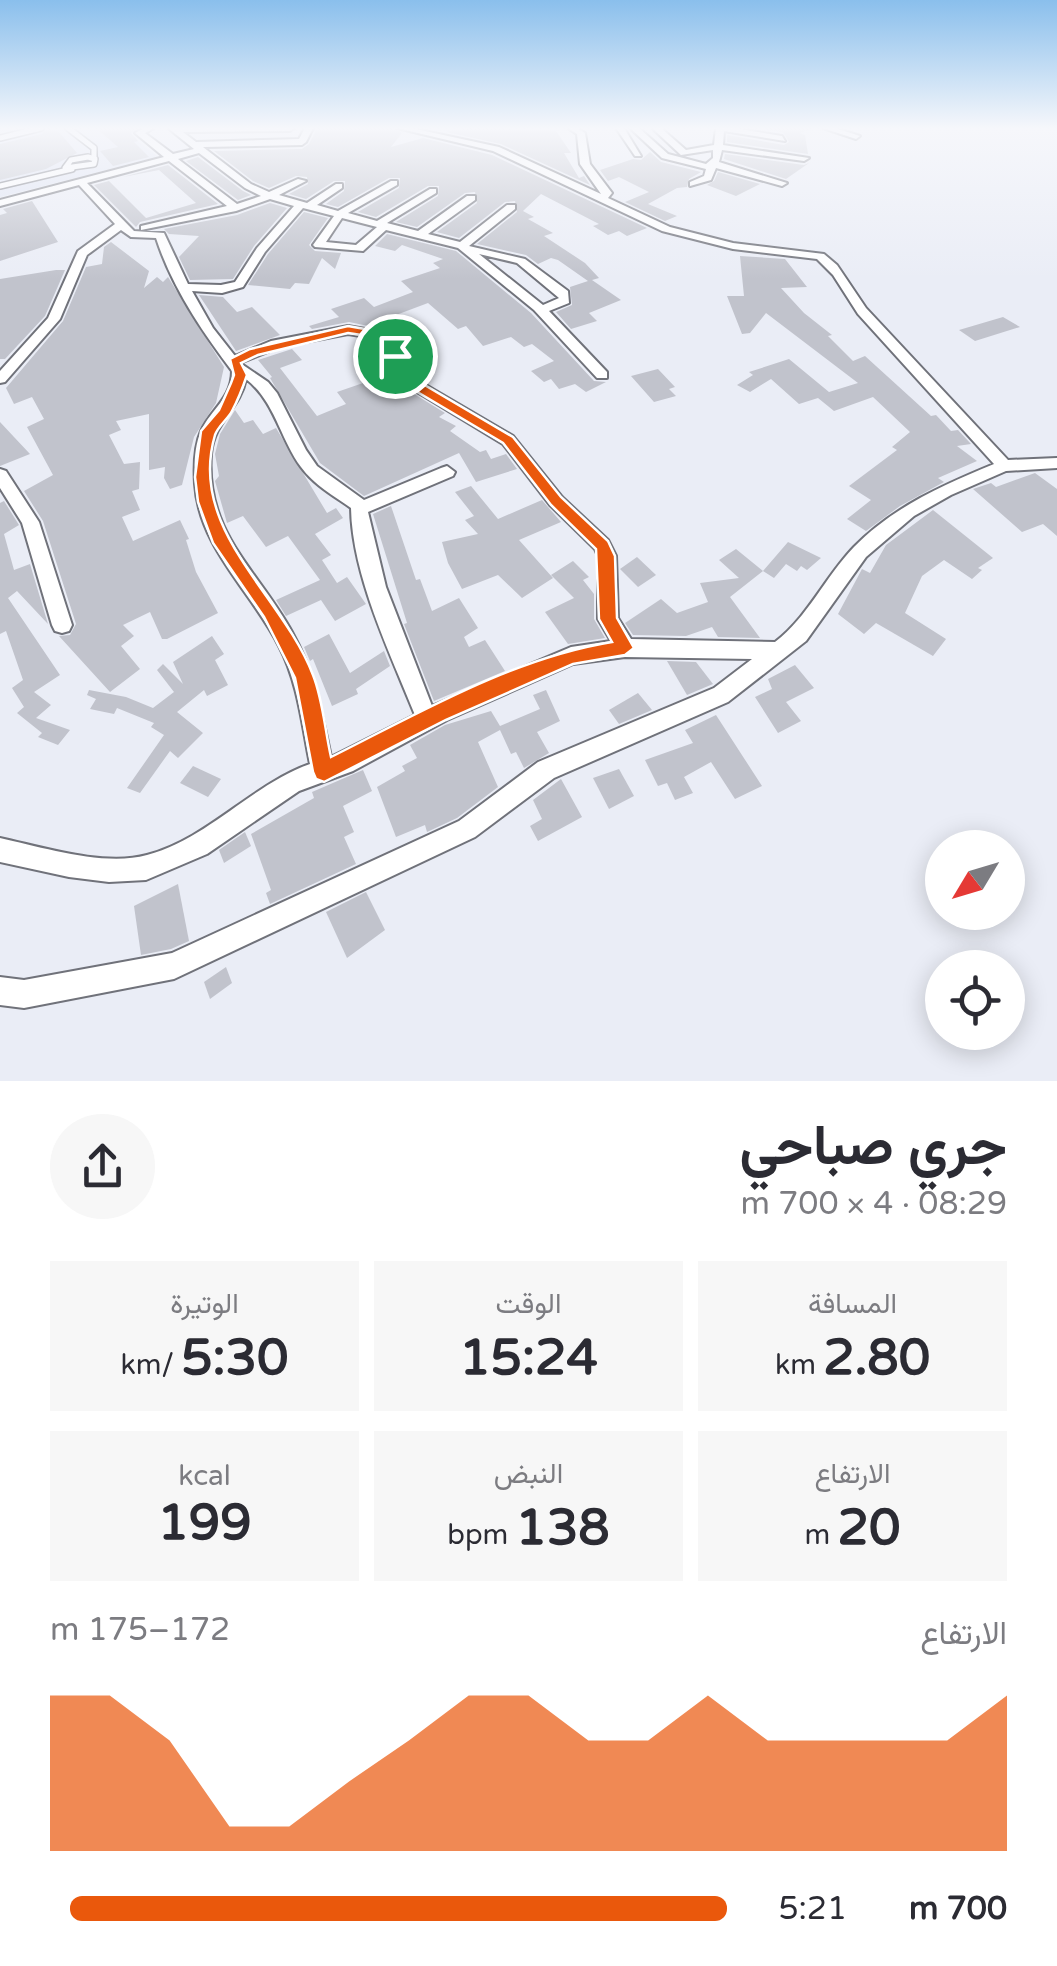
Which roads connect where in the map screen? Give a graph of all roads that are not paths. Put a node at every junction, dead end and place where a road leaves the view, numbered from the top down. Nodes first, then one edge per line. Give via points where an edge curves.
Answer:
1 (32, 178) edge
2 (94, 178) edge
3 (198, 178) edge
4 (242, 178) edge
5 (557, 178) edge
6 (596, 178) edge
7 (707, 178) edge
8 (767, 178) edge
9 (301, 181) dead end
10 (80, 182) junction
11 (394, 183) dead end
12 (782, 183) dead end
13 (693, 184) dead end
14 (0, 186) edge
15 (338, 186) dead end
16 (433, 191) dead end
17 (270, 196) junction
18 (470, 198) dead end
19 (602, 199) junction
20 (0, 203) edge
21 (305, 205) junction
22 (511, 207) dead end
23 (236, 208) junction
24 (340, 214) junction
25 (381, 225) junction
26 (126, 228) junction
27 (420, 235) junction
28 (467, 248) junction
29 (185, 287) junction
30 (542, 310) junction
31 (236, 366) junction
32 (4, 373) edge
33 (602, 375) dead end
34 (1057, 464) edge
35 (1004, 466) junction
36 (447, 472) dead end
37 (0, 475) edge
38 (362, 506) junction
39 (62, 625) dead end
40 (625, 648) junction
41 (781, 651) junction
42 (426, 719) junction
43 (324, 772) junction
44 (0, 850) edge
45 (0, 991) edge

1 - 14 lane
2 - 10 street
3 - 23 street
4 - 17 street
5 - 19 street
6 - 19 street via 607,192
7 - 13 street
8 - 12 street
9 - 17 street
10 - 20 street
10 - 26 street
11 - 24 street
15 - 21 street
16 - 25 street
17 - 21 street
17 - 23 street
18 - 27 street
19 - 35 street via 708,240 826,260 864,314
21 - 24 street
21 - 29 street via 239,284
22 - 28 street
23 - 26 street
24 - 25 street
24 - 25 street via 320,246 359,249
25 - 27 street
26 - 29 street via 160,235
26 - 32 street via 82,253 54,319
27 - 28 street
28 - 30 street
28 - 30 street via 521,261 562,292 565,300
29 - 31 street
30 - 33 street
31 - 38 street via 266,389 307,465
31 - 40 street via 276,344 348,330 372,334 418,387 508,440 602,546 608,619
31 - 43 street via 240,375 229,405 208,431 206,502 218,538 271,612 304,677
34 - 35 street
35 - 41 street via 945,491 883,530
36 - 38 street
37 - 39 street via 30,522
38 - 42 street via 392,636
40 - 41 street
40 - 42 street via 572,656
41 - 45 street via 721,695 546,770 466,829 212,950 174,966 24,994
42 - 43 street
43 - 44 street via 274,791 198,845 146,868 109,870

